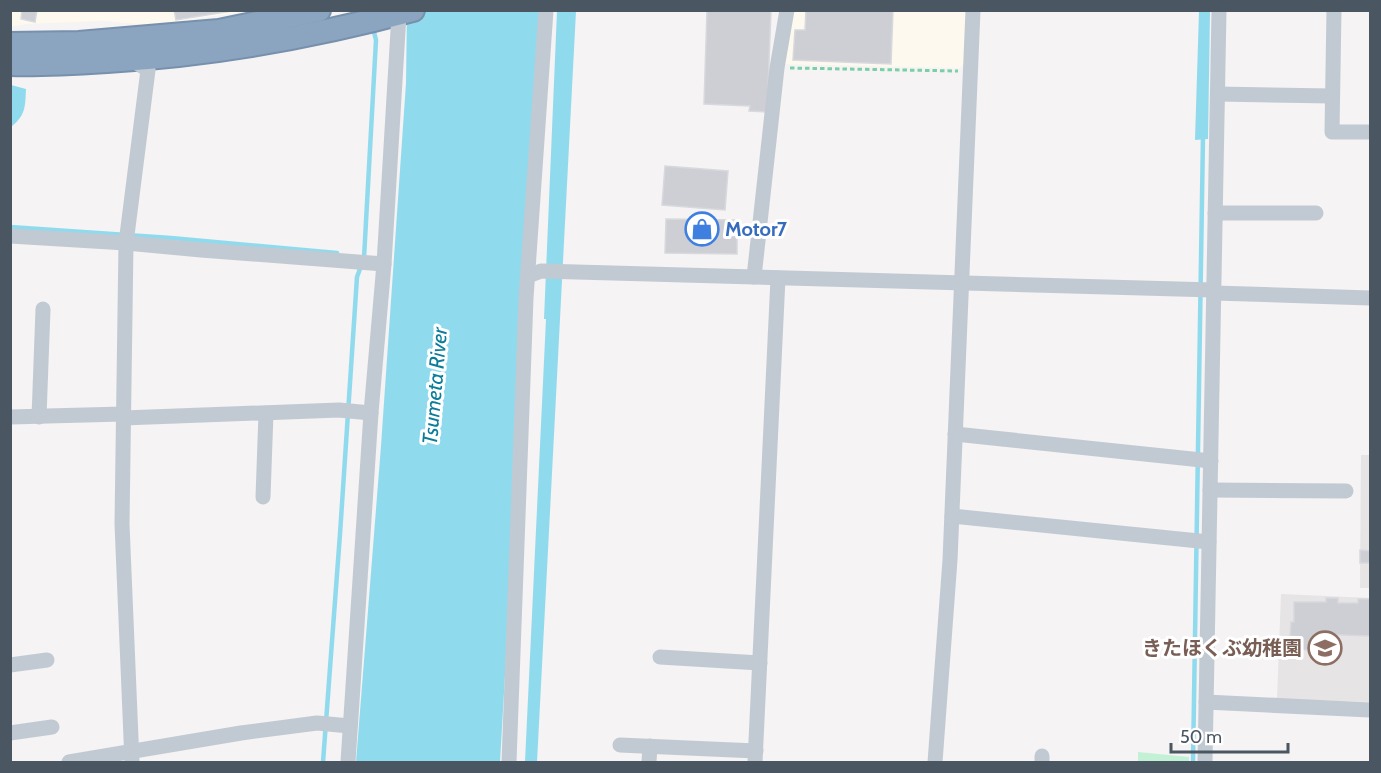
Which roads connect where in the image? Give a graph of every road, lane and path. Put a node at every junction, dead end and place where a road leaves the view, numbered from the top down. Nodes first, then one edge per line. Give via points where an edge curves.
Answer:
1 (546, 10) edge
2 (787, 10) edge
3 (973, 10) edge
4 (1219, 10) edge
5 (1334, 10) edge
6 (404, 13) edge
7 (314, 19) edge
8 (10, 44) edge
9 (132, 60) junction
10 (10, 64) edge
11 (777, 68) junction
12 (970, 72) junction
13 (1218, 94) junction
14 (1332, 96) junction
15 (1371, 132) edge
16 (1215, 213) junction
17 (1316, 213) dead end
18 (10, 236) edge
19 (126, 243) junction
20 (378, 264) junction
21 (534, 274) junction
22 (754, 277) junction
23 (778, 278) junction
24 (962, 283) junction
25 (1214, 292) junction
26 (1371, 298) edge
27 (43, 309) dead end
28 (365, 412) junction
29 (266, 413) junction
30 (123, 416) junction
31 (10, 417) edge
32 (39, 417) junction
33 (955, 434) junction
34 (1211, 460) junction
35 (1210, 490) junction
36 (1346, 491) dead end
37 (263, 497) dead end
38 (952, 516) junction
39 (1209, 542) junction
40 (660, 657) dead end
41 (47, 660) dead end
42 (760, 663) junction
43 (10, 665) edge
44 (1206, 702) junction
45 (1371, 710) edge
46 (343, 725) junction
47 (52, 727) dead end
48 (10, 733) edge
49 (620, 745) dead end
50 (650, 746) junction
51 (131, 757) edge
52 (755, 757) edge
53 (69, 762) edge
54 (348, 762) edge
55 (509, 762) edge
56 (649, 762) edge
57 (934, 762) edge
58 (1205, 762) edge

1 - 21 street
2 - 11 street
3 - 12 street
4 - 13 street
5 - 14 street
6 - 7 highway
6 - 20 street
7 - 8 highway via 79,43
7 - 9 highway via 220,51
9 - 10 highway
9 - 19 street via 148,70
11 - 12 path
11 - 22 street
12 - 24 street
13 - 14 street
13 - 16 street
14 - 15 street via 1332,132
16 - 17 street
16 - 25 street
18 - 19 street
19 - 20 street
19 - 30 street
20 - 28 street
21 - 22 street
21 - 55 street
22 - 23 street
23 - 24 street
23 - 42 street
24 - 25 street
24 - 33 street
25 - 26 street
25 - 34 street
27 - 32 street
28 - 29 street
28 - 46 street
29 - 30 street
29 - 37 street
30 - 32 street
30 - 51 street via 122,524
31 - 32 street
33 - 34 street
33 - 38 street
34 - 35 street
35 - 36 street
35 - 39 street
38 - 39 street
38 - 57 street
39 - 44 street
40 - 42 street
41 - 43 street
42 - 52 street
44 - 45 street
44 - 58 street
46 - 51 street via 317,723 241,733
46 - 54 street
47 - 48 street
49 - 50 street
50 - 52 street
50 - 56 street
51 - 53 street

